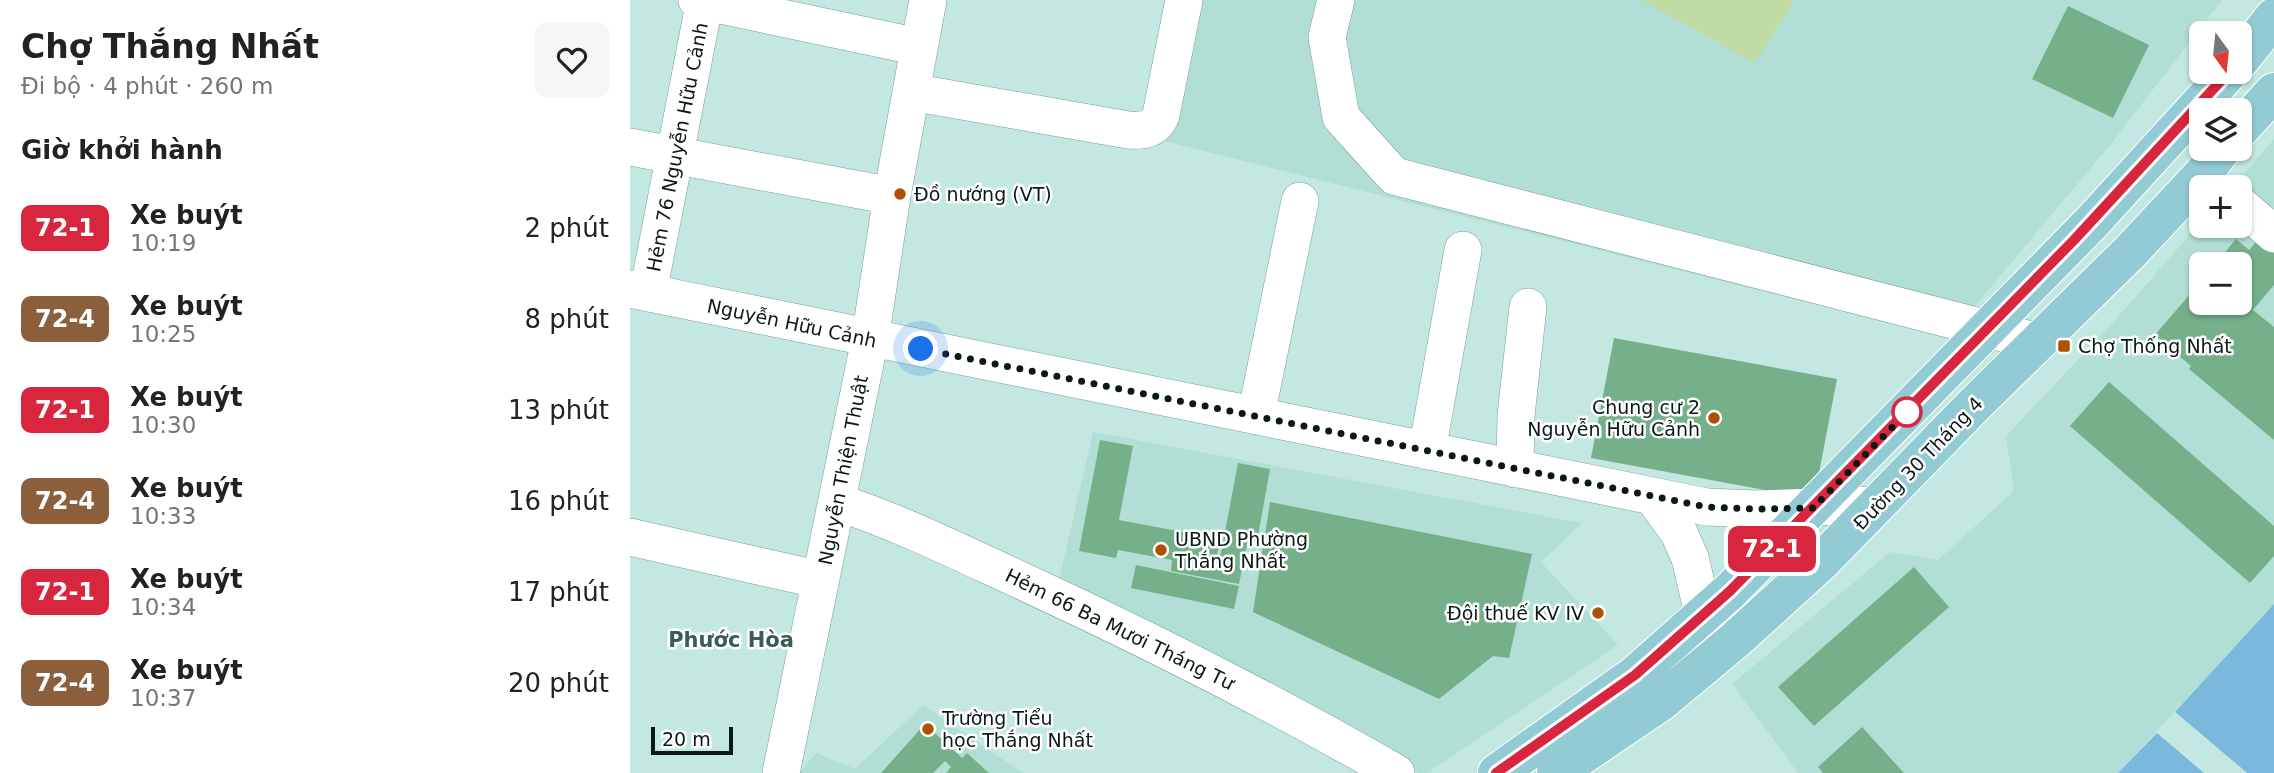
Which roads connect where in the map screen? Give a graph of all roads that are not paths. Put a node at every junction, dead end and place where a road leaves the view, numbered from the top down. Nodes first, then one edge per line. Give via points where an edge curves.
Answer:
1 (928, 0) edge
2 (1184, 0) edge
3 (1336, 0) edge
4 (702, 1) edge
5 (2274, 17) edge
6 (2252, 45) edge
7 (919, 47) junction
8 (2218, 84) edge
9 (911, 92) junction
10 (2274, 92) edge
11 (2252, 116) edge
12 (630, 147) edge
13 (675, 155) junction
14 (2214, 170) edge
15 (892, 196) junction
16 (1300, 201) dead end
17 (2252, 215) edge
18 (2092, 222) junction
19 (2274, 234) edge
20 (1463, 250) dead end
21 (2130, 252) junction
22 (639, 291) edge
23 (1528, 307) dead end
24 (1987, 329) junction
25 (870, 339) junction
26 (2038, 342) junction
27 (1256, 416) junction
28 (1427, 451) junction
29 (1515, 469) junction
30 (1653, 497) junction
31 (837, 502) junction
32 (1876, 505) junction
33 (1813, 508) junction
34 (630, 537) edge
35 (821, 580) junction
36 (1703, 613) junction
37 (1734, 641) junction
38 (781, 773) edge
39 (1396, 773) edge
40 (1496, 773) edge
41 (1556, 773) edge

1 - 7 street, Nguyễn Thiện Thuật
2 - 9 street via 1161,115 1150,128 1129,130
3 - 24 street via 1327,37 1341,117 1394,176
4 - 7 street
4 - 13 street, Hẻm 76 Nguyễn Hữu Cảnh
5 - 6 main road
7 - 9 street, Nguyễn Thiện Thuật
8 - 18 main road
9 - 15 street, Nguyễn Thiện Thuật
10 - 11 main road
12 - 13 street
13 - 15 street
13 - 22 street, Hẻm 76 Nguyễn Hữu Cảnh
14 - 21 main road, Đường 30 Tháng 4
15 - 25 street, Nguyễn Thiện Thuật
16 - 27 street
17 - 19 street
18 - 21 main road
18 - 24 main road
20 - 28 street
21 - 26 main road, Đường 30 Tháng 4
22 - 25 street, Nguyễn Hữu Cảnh
23 - 29 street
24 - 26 street
24 - 33 main road
25 - 27 street, Nguyễn Hữu Cảnh
25 - 31 street, Nguyễn Thiện Thuật
26 - 32 main road, Đường 30 Tháng 4
27 - 28 street, Nguyễn Hữu Cảnh
28 - 29 street, Nguyễn Hữu Cảnh
29 - 30 street, Nguyễn Hữu Cảnh
30 - 33 street, Nguyễn Hữu Cảnh via 1707,507
30 - 36 street via 1679,533 1690,558
31 - 35 street, Nguyễn Thiện Thuật
31 - 39 street, Hẻm 66 Ba Mươi Tháng Tư via 884,517 1107,620
32 - 33 street, Nguyễn Hữu Cảnh
32 - 37 main road, Đường 30 Tháng 4
33 - 36 main road
34 - 35 street
35 - 38 street, Nguyễn Thiện Thuật
36 - 37 street
36 - 40 main road via 1635,675
37 - 41 main road, Đường 30 Tháng 4 via 1662,701

